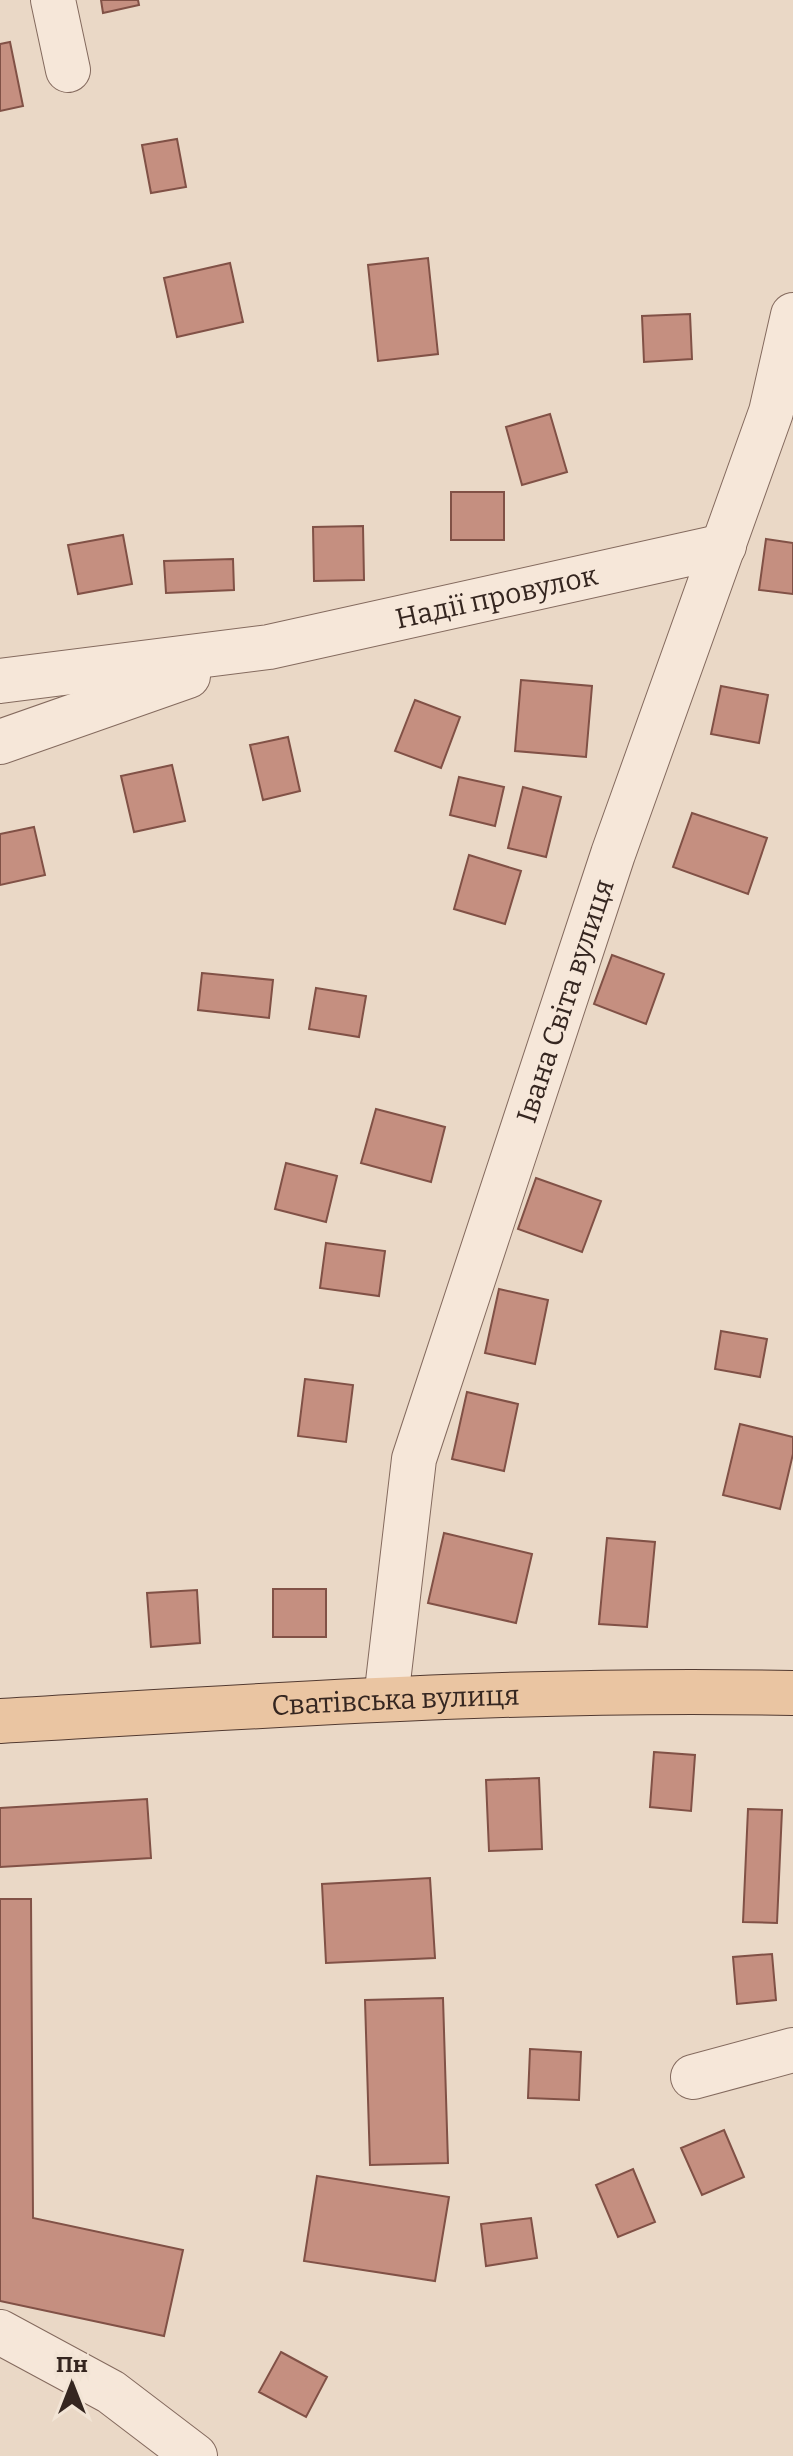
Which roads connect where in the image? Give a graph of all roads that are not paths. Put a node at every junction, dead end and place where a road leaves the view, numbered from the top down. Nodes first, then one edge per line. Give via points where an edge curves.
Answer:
1 (53, 0) edge
2 (68, 70) dead end
3 (793, 315) edge
4 (724, 546) junction
5 (269, 647) junction
6 (0, 681) edge
7 (0, 742) edge
8 (793, 1693) edge
9 (386, 1699) junction
10 (0, 1721) edge
11 (793, 2050) edge
12 (693, 2077) dead end
13 (0, 2332) edge
14 (195, 2456) edge

1 - 2 street
3 - 4 street, Івана Світа вулиця via 771,412
4 - 5 street, Надії провулок
4 - 9 street, Івана Світа вулиця via 613,854 414,1459
5 - 6 street, Надії провулок
5 - 7 street, Надії провулок
8 - 9 main road, Сватівська вулиця via 631,1690
9 - 10 main road, Сватівська вулиця
11 - 12 street
13 - 14 street via 111,2392

